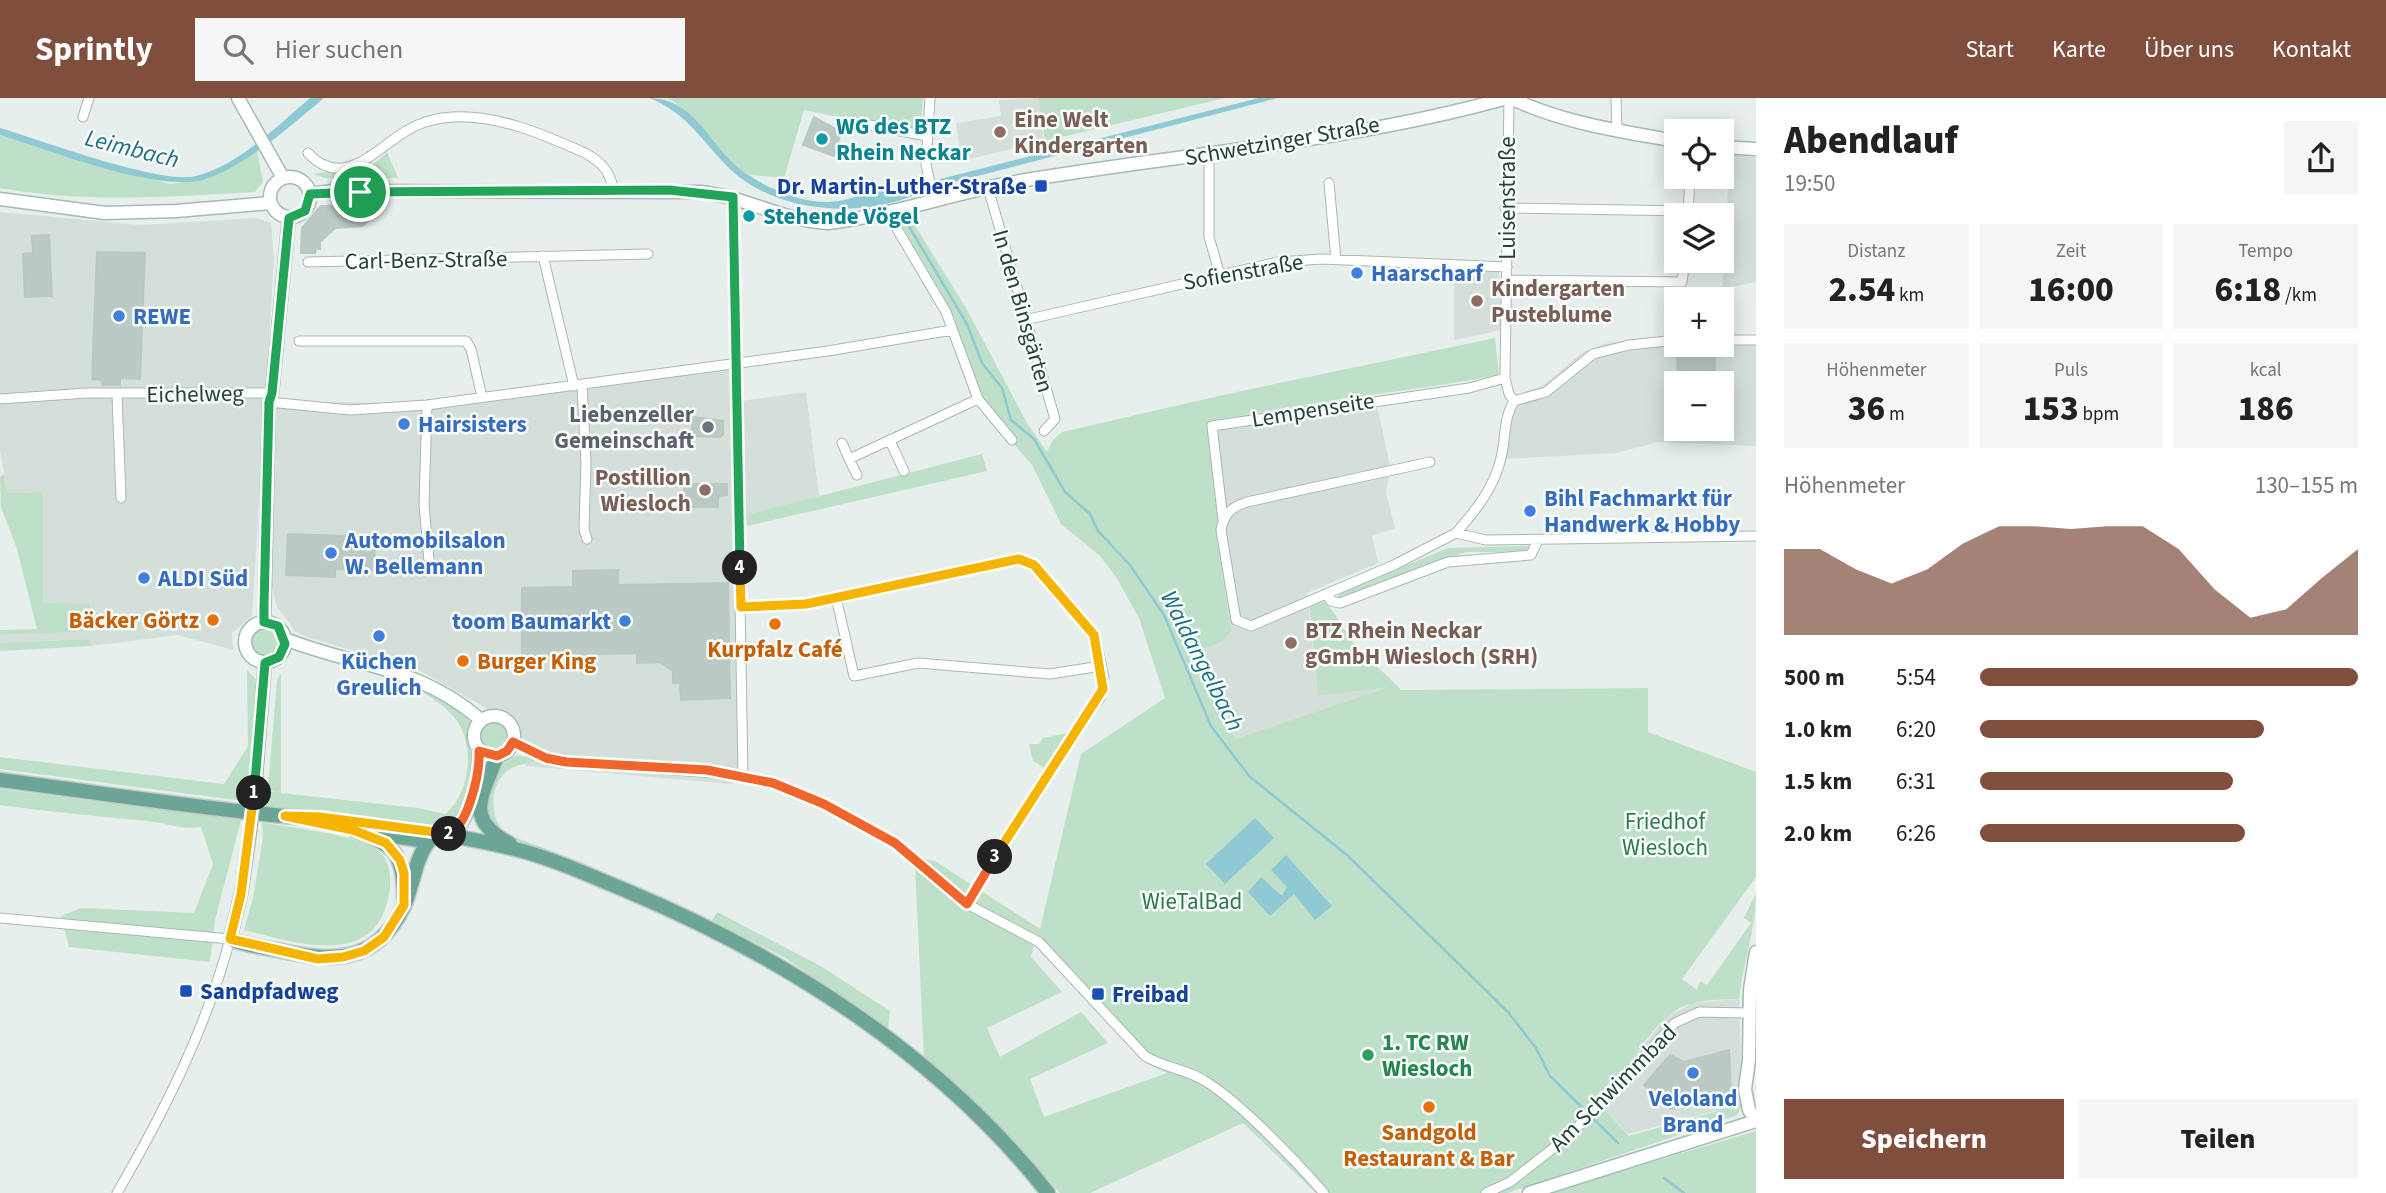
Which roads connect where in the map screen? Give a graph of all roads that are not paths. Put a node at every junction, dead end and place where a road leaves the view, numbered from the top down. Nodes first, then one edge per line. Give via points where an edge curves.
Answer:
1 (89, 98) edge
2 (238, 98) edge
3 (930, 98) edge
4 (1509, 98) edge
5 (1616, 98) edge
6 (83, 117) dead end
7 (853, 122) dead end
8 (1618, 130) junction
9 (928, 136) junction
10 (1664, 139) edge
11 (1734, 148) edge
12 (1756, 149) edge
13 (309, 153) dead end
14 (1209, 154) junction
15 (283, 178) junction
16 (1328, 183) dead end
17 (988, 188) junction
18 (614, 190) junction
19 (310, 194) junction
20 (933, 195) junction
21 (733, 197) junction
22 (0, 199) edge
23 (270, 203) junction
24 (1505, 208) junction
25 (895, 211) junction
26 (1664, 212) edge
27 (289, 218) junction
28 (648, 254) dead end
29 (543, 256) junction
30 (1336, 260) junction
31 (308, 262) dead end
32 (1507, 267) junction
33 (1683, 273) edge
34 (1220, 275) junction
35 (1507, 280) junction
36 (1025, 320) junction
37 (952, 330) junction
38 (1734, 340) edge
39 (299, 341) dead end
40 (1664, 341) edge
41 (1756, 341) edge
42 (736, 364) junction
43 (1506, 378) junction
44 (578, 386) junction
45 (117, 395) junction
46 (271, 397) junction
47 (482, 397) junction
48 (0, 399) edge
49 (978, 399) junction
50 (1514, 401) junction
51 (427, 405) junction
52 (1044, 430) dead end
53 (1012, 440) dead end
54 (890, 441) junction
55 (842, 443) dead end
56 (849, 459) junction
57 (1430, 462) dead end
58 (904, 471) dead end
59 (856, 475) dead end
60 (121, 498) dead end
61 (1223, 520) junction
62 (1456, 533) junction
63 (1756, 536) edge
64 (587, 539) dead end
65 (1538, 540) junction
66 (429, 560) dead end
67 (1327, 594) junction
68 (836, 597) junction
69 (741, 607) junction
70 (264, 622) junction
71 (285, 639) junction
72 (319, 651) junction
73 (282, 653) junction
74 (265, 663) junction
75 (1101, 666) junction
76 (481, 720) junction
77 (513, 742) junction
78 (479, 751) junction
79 (497, 756) junction
80 (743, 775) junction
81 (0, 780) edge
82 (285, 816) junction
83 (353, 830) junction
84 (445, 835) junction
85 (429, 841) junction
86 (516, 849) junction
87 (605, 882) junction
88 (967, 904) junction
89 (404, 905) junction
90 (0, 918) edge
91 (230, 939) junction
92 (1756, 952) edge
93 (1748, 1013) junction
94 (1749, 1060) junction
95 (1756, 1082) edge
96 (1756, 1121) edge
97 (117, 1193) edge
98 (1048, 1193) edge
99 (1324, 1193) edge
100 (1486, 1193) edge
101 (1529, 1193) edge

1 - 6 street
2 - 15 street
3 - 9 street
4 - 8 street via 1564,118
4 - 14 street, Schwetzinger Straße
4 - 24 street, Luisenstraße
5 - 8 street
7 - 9 street
8 - 10 street
9 - 20 street via 927,174
11 - 12 street
13 - 18 street via 324,165 346,166 370,159 423,123 452,117 483,118 585,153 610,173
14 - 17 street, Schwetzinger Straße
14 - 34 street via 1209,237
15 - 19 street via 303,182
15 - 23 street via 273,185
16 - 30 street
17 - 20 street, Schwetzinger Straße
17 - 36 street, In den Binsgärten
18 - 19 street, Schwetzinger Straße
18 - 21 street, Schwetzinger Straße
19 - 27 street via 305,211
20 - 25 street, Schwetzinger Straße
21 - 25 street, Schwetzinger Straße via 811,222
21 - 42 street
22 - 23 street via 105,213
23 - 27 street via 274,211
24 - 26 street
24 - 32 street, Luisenstraße
25 - 37 street
27 - 46 street
28 - 29 street, Carl-Benz-Straße
29 - 31 street, Carl-Benz-Straße
29 - 44 street
30 - 32 street, Sofienstraße
30 - 34 street, Sofienstraße via 1278,262
32 - 35 street, Luisenstraße
33 - 35 street via 1682,282
34 - 36 street, Sofienstraße
35 - 43 street, Luisenstraße
36 - 52 street, In den Binsgärten via 1055,419
37 - 42 street, Eichelweg
37 - 49 street
38 - 41 street
39 - 47 street via 466,341
40 - 50 street via 1593,354 1546,392
42 - 44 street, Eichelweg
42 - 69 street
43 - 50 street, Luisenstraße
43 - 61 street, Lempenseite via 1469,388 1212,426
44 - 47 street, Eichelweg
44 - 64 street
45 - 46 street, Eichelweg
45 - 48 street, Eichelweg
45 - 60 street, Eichelweg
46 - 51 street, Eichelweg via 350,410
46 - 70 street
47 - 51 street, Eichelweg
49 - 53 street
49 - 54 street
50 - 62 street via 1505,422 1496,477
51 - 66 street via 424,505
54 - 56 street
54 - 58 street
55 - 56 street
56 - 59 street
57 - 61 street via 1247,502 1230,510
61 - 67 street, Lempenseite via 1234,616 1240,623 1251,626
62 - 65 street via 1486,540
62 - 67 street, Lempenseite
63 - 65 street
65 - 67 street, Lempenseite via 1531,555 1448,562 1340,603
68 - 69 street via 799,605
68 - 75 street via 1026,560 1090,629
68 - 75 street via 854,676 918,663 1050,674
69 - 80 street
70 - 71 street via 278,626
70 - 74 street via 251,627 244,645 251,658
71 - 72 street
71 - 73 street
72 - 73 street
72 - 76 street via 419,679 452,696
73 - 74 street
74 - 91 street, bridge via 250,831
75 - 88 street via 1100,698 1071,736
76 - 77 street via 491,716 506,720 513,728
76 - 78 street via 473,732
77 - 79 street
77 - 80 street via 566,762
78 - 79 street
78 - 84 main road via 480,769 464,817 456,831
79 - 86 main road via 480,814 489,831
80 - 88 street via 799,793 861,823 915,858
81 - 82 main road
82 - 83 main road
82 - 84 main road
83 - 85 main road
83 - 89 main road via 393,849 404,873
84 - 86 main road
85 - 87 main road
85 - 89 main road
86 - 87 main road
87 - 98 main road via 718,931 872,1026 982,1119
88 - 99 street via 1039,942 1145,1056 1204,1080
89 - 91 main road via 384,937 364,951 343,957 318,959
90 - 91 street
91 - 97 street via 194,1043
92 - 93 street
93 - 94 street
93 - 100 street, Am Schwimmbad via 1699,1012 1675,1023 1584,1121 1527,1170
94 - 95 street
94 - 96 street via 1745,1089
96 - 101 street

